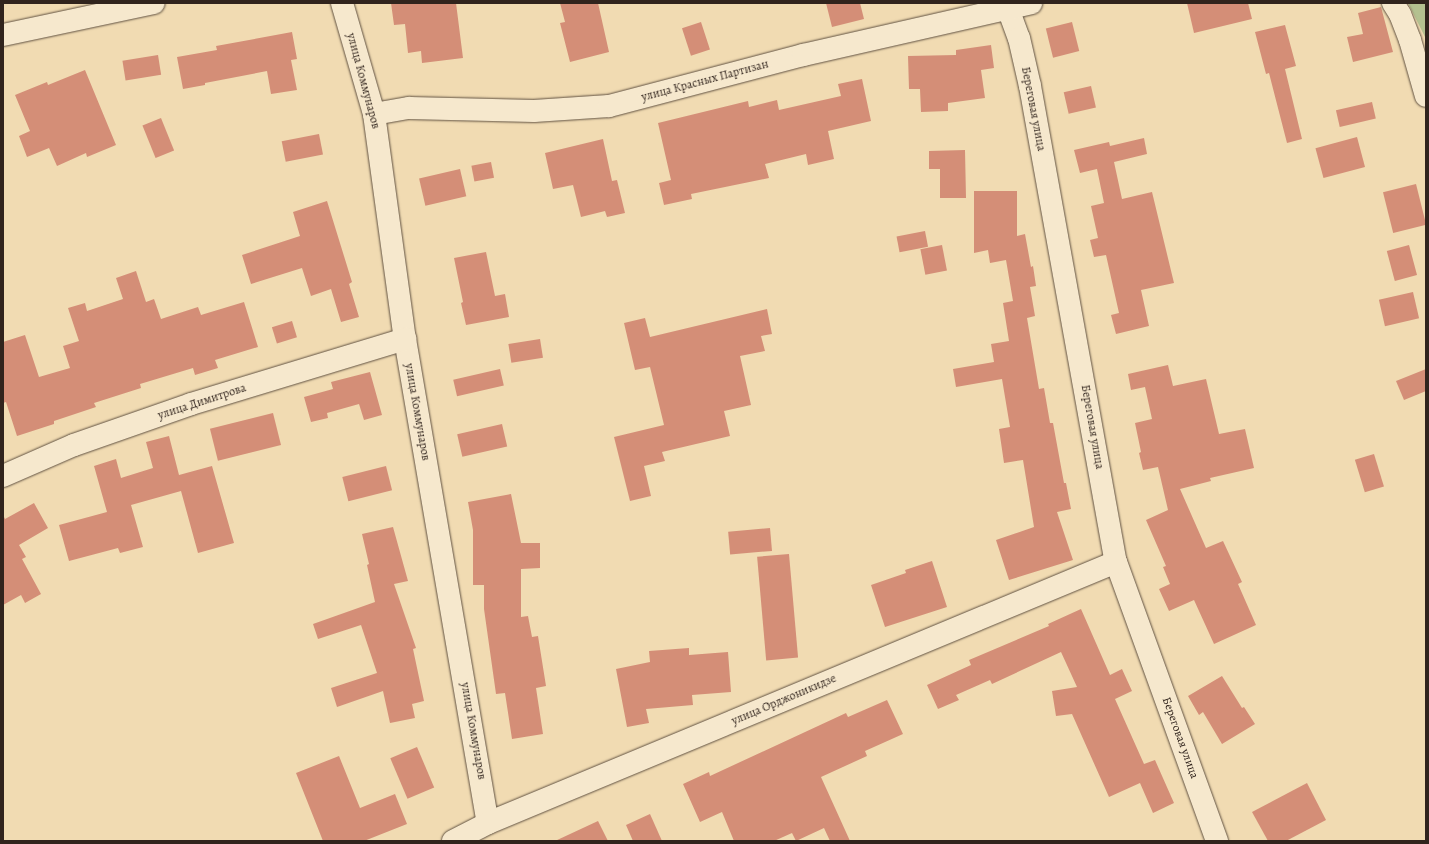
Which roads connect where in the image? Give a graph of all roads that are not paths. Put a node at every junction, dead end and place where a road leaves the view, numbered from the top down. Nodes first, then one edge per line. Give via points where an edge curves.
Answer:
1 (154, 3) edge
2 (342, 3) edge
3 (1031, 3) edge
4 (1393, 3) edge
5 (1008, 5) edge
6 (3, 34) edge
7 (1426, 96) edge
8 (374, 114) junction
9 (405, 339) junction
10 (3, 476) edge
11 (1116, 562) junction
12 (488, 823) junction
13 (453, 841) edge
14 (1217, 841) edge

1 - 6 street
2 - 8 street, улица Коммунаров
3 - 5 street, улица Красных Партизан
4 - 7 street via 1410,40
5 - 8 street, улица Красных Партизан via 609,106 534,111 417,107
5 - 11 street, Береговая улица via 1030,86
8 - 9 street, улица Коммунаров
9 - 10 street, улица Димитрова via 191,404 74,445
9 - 12 street, улица Коммунаров
11 - 12 street, улица Орджоникидзе
11 - 14 street, Береговая улица
12 - 13 street, улица Орджоникидзе

